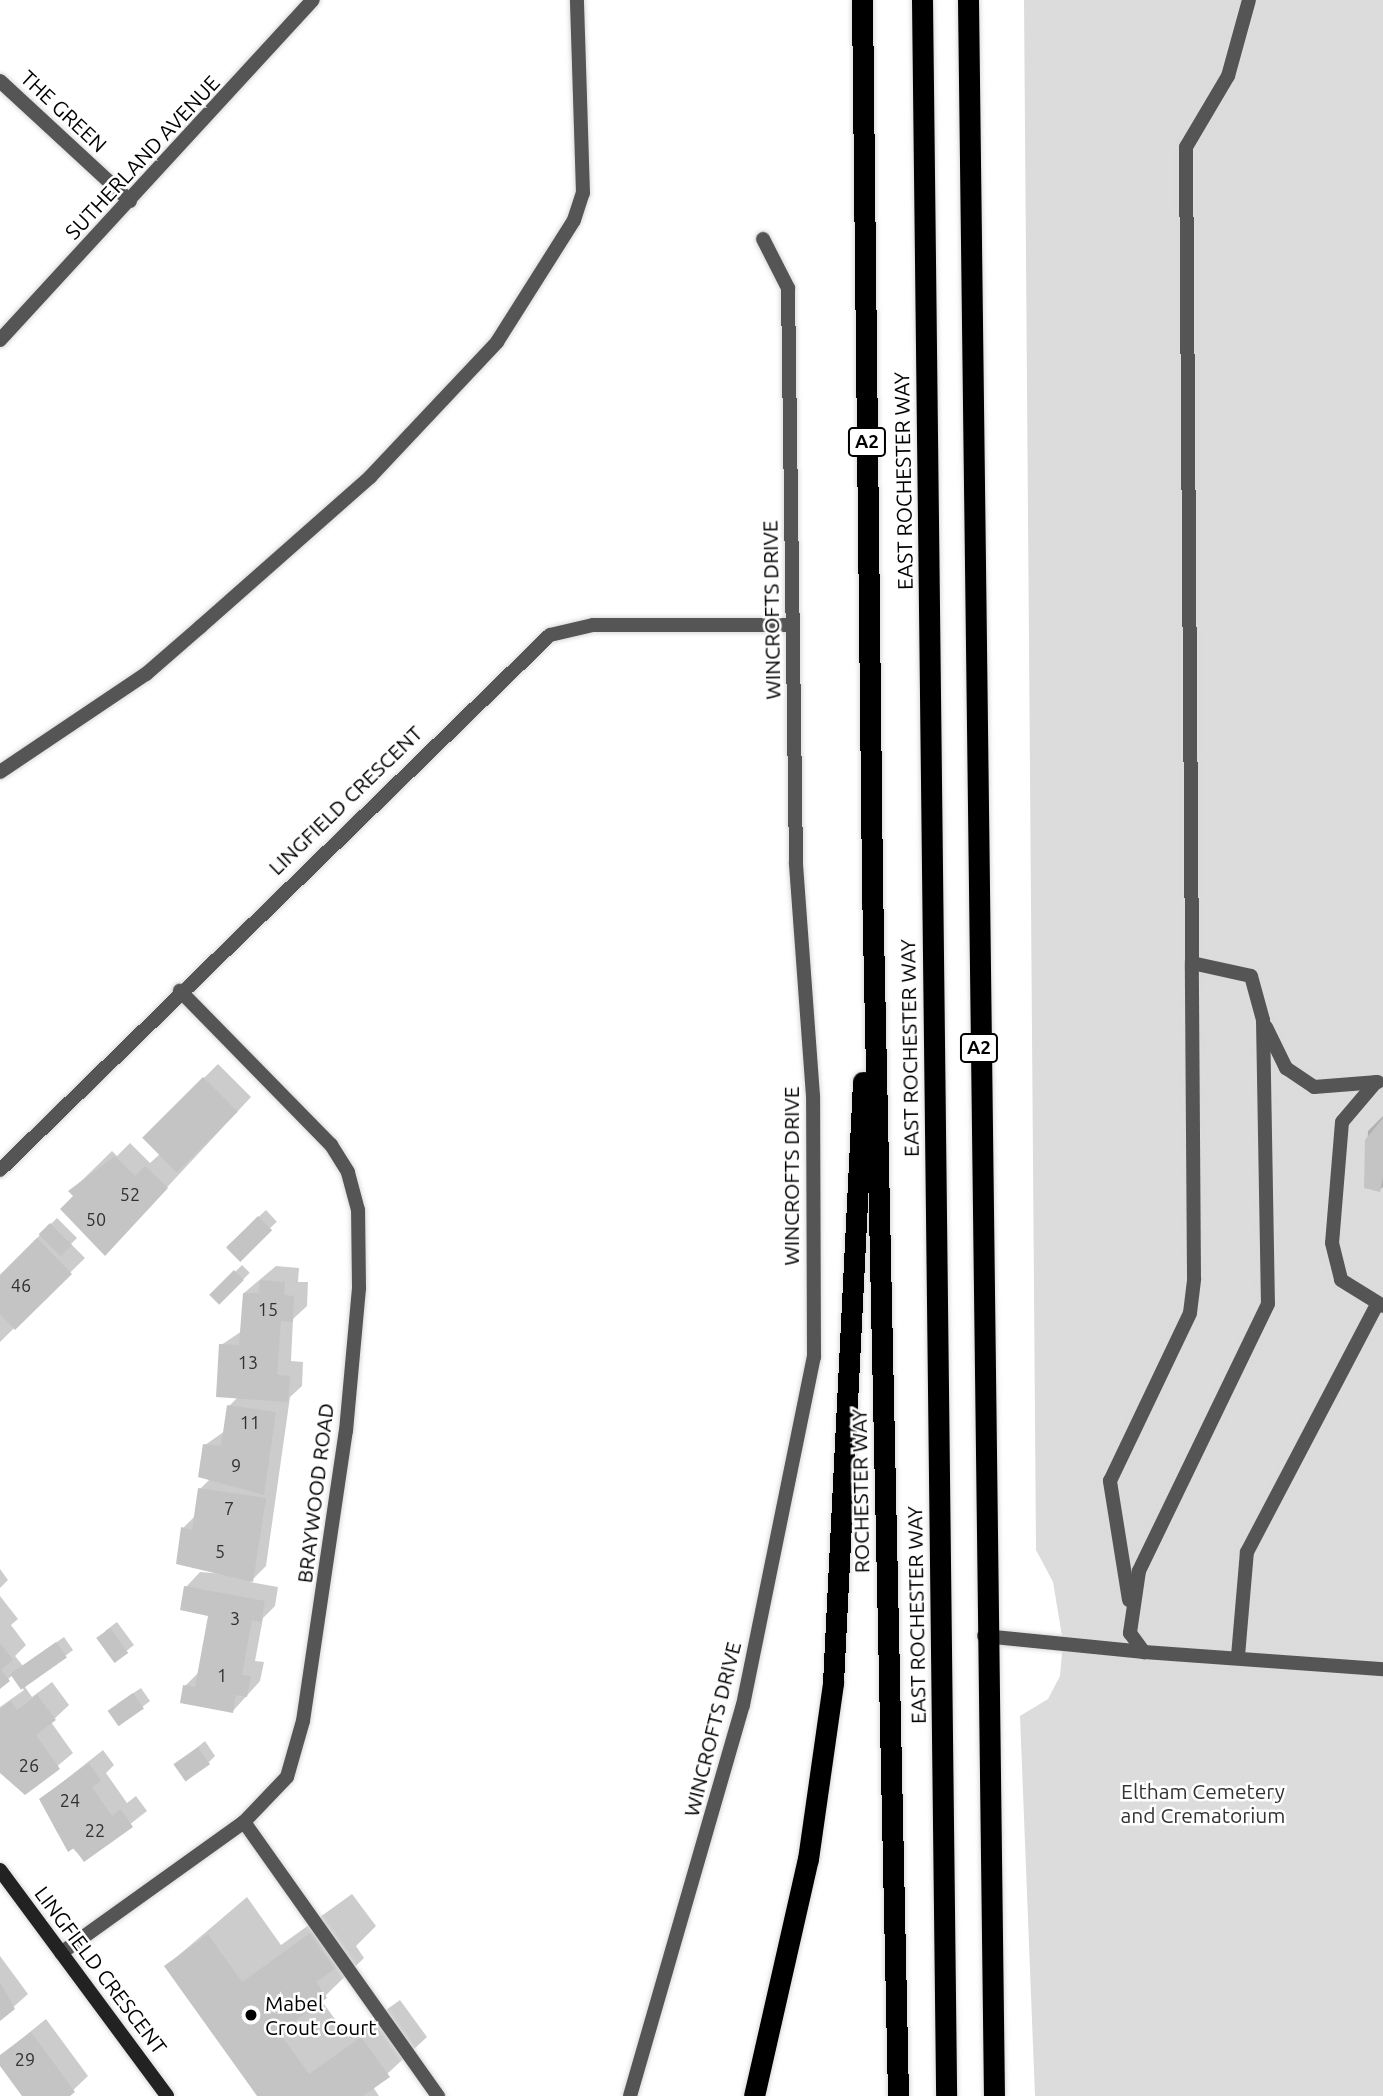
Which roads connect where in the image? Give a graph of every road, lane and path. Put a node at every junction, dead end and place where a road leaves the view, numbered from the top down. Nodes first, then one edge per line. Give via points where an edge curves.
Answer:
1 (313, 0) edge
2 (577, 0) edge
3 (863, 0) edge
4 (922, 0) edge
5 (968, 0) edge
6 (1249, 0) edge
7 (0, 81) edge
8 (130, 201) junction
9 (762, 239) dead end
10 (0, 340) edge
11 (791, 625) junction
12 (0, 772) edge
13 (872, 885) junction
14 (1192, 963) junction
15 (180, 991) junction
16 (1263, 1020) junction
17 (1380, 1082) edge
18 (0, 1170) edge
19 (1380, 1306) edge
20 (1130, 1608) junction
21 (984, 1636) junction
22 (1143, 1652) junction
23 (1238, 1656) junction
24 (1383, 1669) edge
25 (244, 1822) junction
26 (0, 1870) edge
27 (61, 1953) junction
28 (167, 2096) edge
29 (438, 2096) edge
30 (630, 2096) edge
31 (754, 2096) edge
32 (898, 2096) edge
33 (946, 2096) edge
34 (994, 2096) edge

1 - 8 street, SUTHERLAND AVENUE
2 - 12 street via 583,193 574,220 498,342 370,477 200,627 136,681
3 - 13 highway, EAST ROCHESTER WAY / A2
4 - 33 highway, EAST ROCHESTER WAY / A2
5 - 21 highway, A2
6 - 14 street via 1228,76 1186,147
7 - 8 street, THE GREEN
8 - 10 street, SUTHERLAND AVENUE
9 - 11 street, WINCROFTS DRIVE via 788,288
11 - 15 street, LINGFIELD CRESCENT via 593,625 550,635
11 - 30 street, WINCROFTS DRIVE via 796,862 813,1096 814,1357 743,1705
13 - 31 highway, A2 via 834,1683 808,1858
13 - 32 highway, ROCHESTER WAY / A2
14 - 16 street via 1251,976
14 - 20 street via 1190,1312 1110,1481
15 - 18 street, LINGFIELD CRESCENT
15 - 25 street, BRAYWOOD ROAD via 331,1144 348,1172 358,1210 346,1431 303,1721 288,1777
16 - 17 street via 1286,1069 1314,1087
16 - 20 street via 1268,1304 1139,1571
17 - 19 street via 1342,1122 1332,1243 1341,1280
19 - 23 street via 1247,1552
20 - 22 street via 1130,1633
21 - 22 street
21 - 34 highway, A2
22 - 23 street
23 - 24 street
25 - 27 street, BRAYWOOD ROAD
25 - 29 street
26 - 27 street, LINGFIELD CRESCENT
27 - 28 street, LINGFIELD CRESCENT

